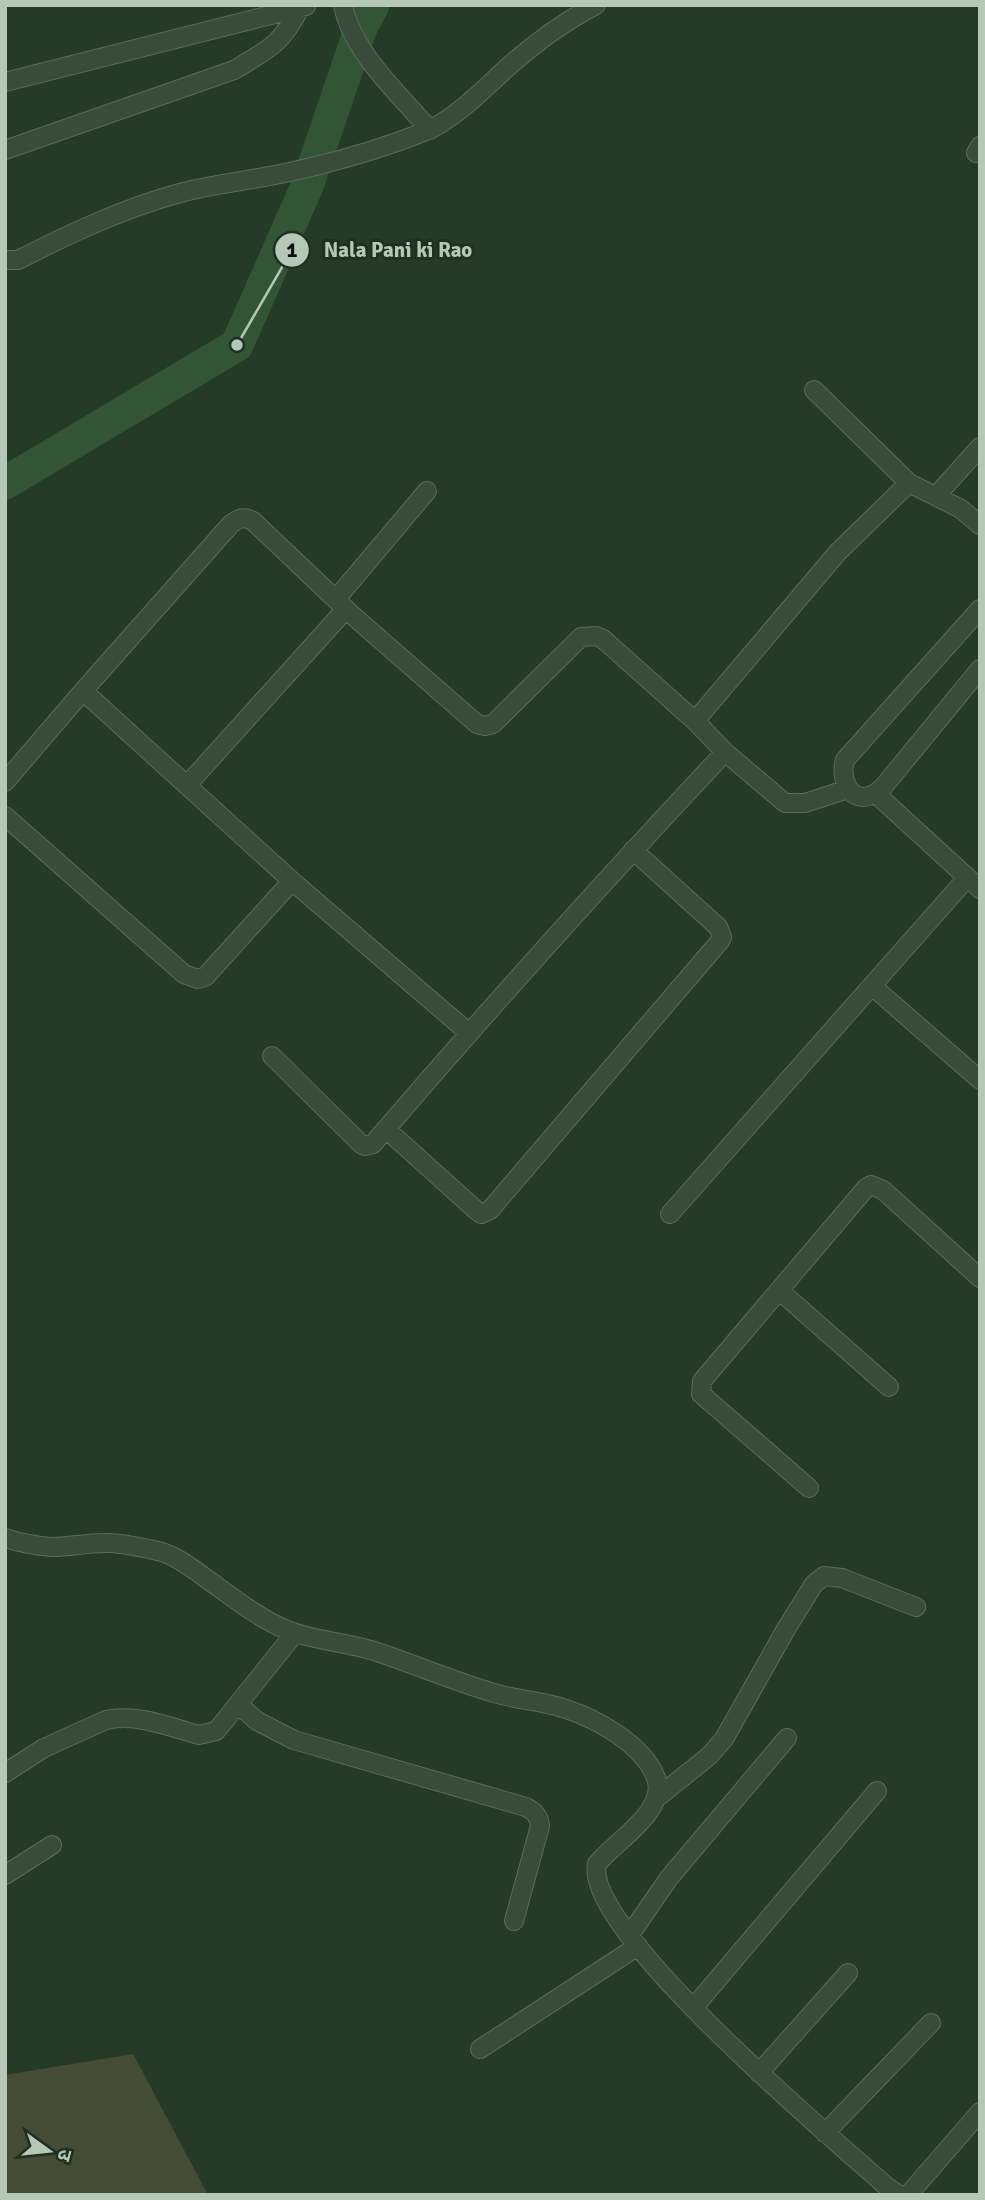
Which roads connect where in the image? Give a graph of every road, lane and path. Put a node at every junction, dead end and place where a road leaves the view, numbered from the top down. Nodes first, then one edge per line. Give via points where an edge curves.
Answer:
1 (343, 5) edge
2 (596, 5) edge
3 (305, 6) edge
4 (5, 82) edge
5 (430, 130) junction
6 (5, 150) edge
7 (5, 260) edge
8 (814, 390) dead end
9 (980, 447) edge
10 (909, 483) junction
11 (427, 491) dead end
12 (937, 495) junction
13 (980, 525) edge
14 (341, 604) junction
15 (980, 609) edge
16 (980, 670) edge
17 (83, 691) junction
18 (695, 721) junction
19 (725, 752) junction
20 (5, 782) edge
21 (187, 784) junction
22 (848, 789) junction
23 (875, 793) junction
24 (5, 816) edge
25 (633, 850) junction
26 (292, 881) junction
27 (973, 883) edge
28 (872, 986) junction
29 (469, 1033) junction
30 (272, 1056) dead end
31 (980, 1080) edge
32 (387, 1129) junction
33 (670, 1213) dead end
34 (980, 1278) edge
35 (780, 1291) junction
36 (889, 1387) dead end
37 (809, 1488) dead end
38 (5, 1538) edge
39 (916, 1607) dead end
40 (295, 1633) junction
41 (238, 1704) junction
42 (787, 1738) dead end
43 (5, 1773) edge
44 (877, 1791) dead end
45 (658, 1797) junction
46 (52, 1845) dead end
47 (5, 1875) edge
48 (514, 1921) dead end
49 (634, 1941) junction
50 (848, 1973) dead end
51 (694, 2007) junction
52 (931, 2023) dead end
53 (480, 2049) dead end
54 (758, 2073) junction
55 (980, 2112) edge
56 (825, 2133) junction
57 (899, 2195) edge
58 (908, 2195) edge

1 - 5 street via 347,24 368,58
2 - 5 street via 554,32
3 - 4 street
3 - 6 street via 278,42 234,70
5 - 7 street via 294,171 148,203 18,260
8 - 10 street
9 - 12 street
10 - 12 street
10 - 18 street via 838,552
11 - 14 street
12 - 13 street
14 - 17 street via 253,521 239,519
14 - 18 street via 477,724 493,724 587,635 603,639
14 - 21 street
15 - 22 street via 845,761 843,779
16 - 23 street
17 - 20 street
17 - 21 street
18 - 19 street
19 - 22 street via 785,803 805,803
19 - 25 street
21 - 26 street
22 - 23 street via 862,796
23 - 27 street
24 - 26 street via 184,974 198,979 205,977
25 - 29 street
25 - 32 street via 718,927 722,937 490,1210 477,1212
26 - 29 street
27 - 28 street
28 - 31 street
28 - 33 street
29 - 32 street
30 - 32 street via 361,1144 373,1144
34 - 35 street via 883,1189 872,1185
35 - 36 street
35 - 37 street via 702,1381 701,1394
38 - 40 street via 27,1545 108,1543 165,1553 266,1620
39 - 45 street via 842,1578 824,1576 786,1629 732,1729 709,1756
40 - 41 street
40 - 45 street via 347,1643 496,1694 582,1715 614,1732 643,1756 656,1778
41 - 43 street via 209,1734 126,1717 106,1720 44,1748
41 - 48 street via 271,1730 294,1740 535,1812 540,1826
42 - 49 street via 669,1878
44 - 51 street
45 - 49 street via 601,1859 595,1873
46 - 47 street
49 - 51 street
49 - 53 street
50 - 54 street
51 - 54 street
52 - 56 street
54 - 56 street
55 - 58 street
56 - 57 street

